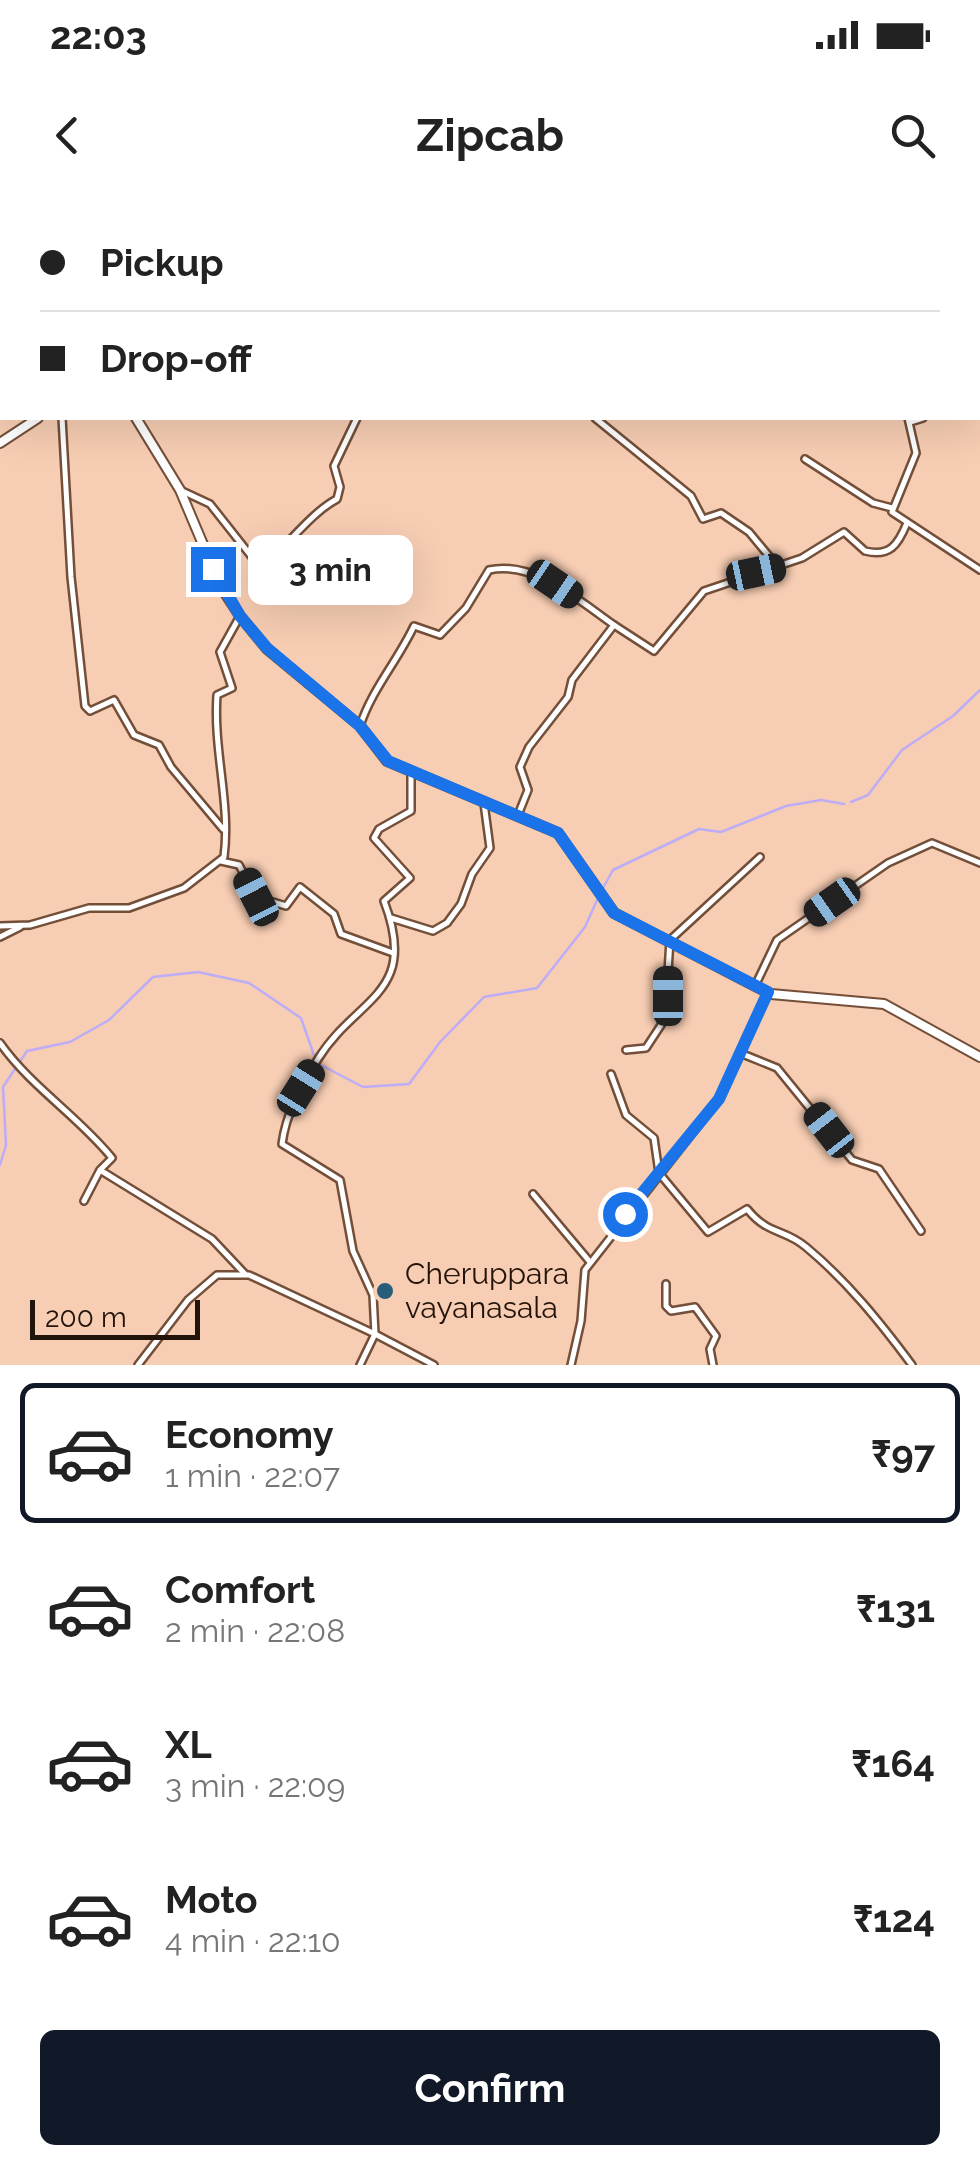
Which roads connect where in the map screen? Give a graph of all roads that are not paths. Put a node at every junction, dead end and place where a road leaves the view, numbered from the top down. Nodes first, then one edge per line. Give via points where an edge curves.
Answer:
1 (30, 420) edge
2 (62, 420) edge
3 (137, 420) edge
4 (356, 420) edge
5 (597, 420) edge
6 (909, 420) edge
7 (0, 443) edge
8 (806, 459) dead end
9 (180, 490) junction
10 (892, 508) junction
11 (907, 523) junction
12 (778, 567) junction
13 (980, 570) edge
14 (240, 616) junction
15 (614, 625) junction
16 (360, 726) junction
17 (411, 772) junction
18 (484, 800) junction
19 (518, 814) junction
20 (224, 829) junction
21 (760, 857) dead end
22 (221, 861) junction
23 (980, 863) edge
24 (390, 918) junction
25 (24, 925) junction
26 (0, 926) edge
27 (0, 936) edge
28 (670, 940) junction
29 (393, 954) junction
30 (755, 986) junction
31 (768, 992) junction
32 (0, 1043) edge
33 (626, 1050) dead end
34 (740, 1053) junction
35 (980, 1057) edge
36 (611, 1074) dead end
37 (100, 1170) junction
38 (659, 1173) junction
39 (533, 1194) dead end
40 (84, 1201) dead end
41 (921, 1231) dead end
42 (590, 1262) junction
43 (246, 1274) junction
44 (666, 1284) dead end
45 (375, 1334) junction
46 (138, 1365) edge
47 (360, 1365) edge
48 (434, 1365) edge
49 (570, 1365) edge
50 (713, 1365) edge
51 (912, 1365) edge

1 - 7 street
2 - 20 street via 84,706 90,711 114,700 134,734 159,745
3 - 9 street
4 - 9 street via 334,466 337,500 259,566 210,504
5 - 12 street via 691,496 704,520 721,513 749,532
6 - 10 street via 916,453
8 - 10 street via 873,503
9 - 14 street
10 - 11 street
11 - 12 street via 897,546 886,552 864,551 844,532
11 - 13 street
12 - 15 street via 704,591 654,651
14 - 16 street via 267,648
14 - 20 street via 220,652 232,688 217,695 215,716 228,806
15 - 16 street via 555,584 509,566 489,570 440,635 414,626 395,666 370,694
15 - 19 street via 528,747 520,768 528,790
16 - 17 street via 388,761
17 - 18 street
17 - 24 street via 411,811 374,838 410,878 384,901
18 - 19 street
18 - 24 street via 490,848 447,923 433,931
19 - 28 street via 565,840 614,913
20 - 22 street
21 - 28 street
22 - 25 street via 184,888 129,908 89,908
22 - 29 street via 239,865 256,897 286,906 300,886 334,914 342,934
23 - 30 street via 932,843 888,864 777,940
24 - 29 street
25 - 26 street
25 - 27 street
28 - 30 street
28 - 33 street via 665,1019 646,1048
29 - 45 street via 377,999 316,1062 288,1114 282,1144 340,1180 352,1251 373,1295
30 - 31 street
31 - 34 street
31 - 35 street via 884,1004
32 - 37 street via 112,1158
34 - 38 street via 719,1099
34 - 41 street via 777,1068 852,1160 880,1169
36 - 38 street via 626,1115 654,1138
37 - 40 street
37 - 43 street via 212,1239
38 - 42 street
38 - 51 street via 708,1232 748,1209 762,1227 802,1243 848,1286
39 - 42 street
42 - 49 street via 582,1276 582,1314
43 - 45 street
43 - 46 street via 207,1280
44 - 50 street via 666,1306 695,1307 716,1336
45 - 47 street
45 - 48 street

